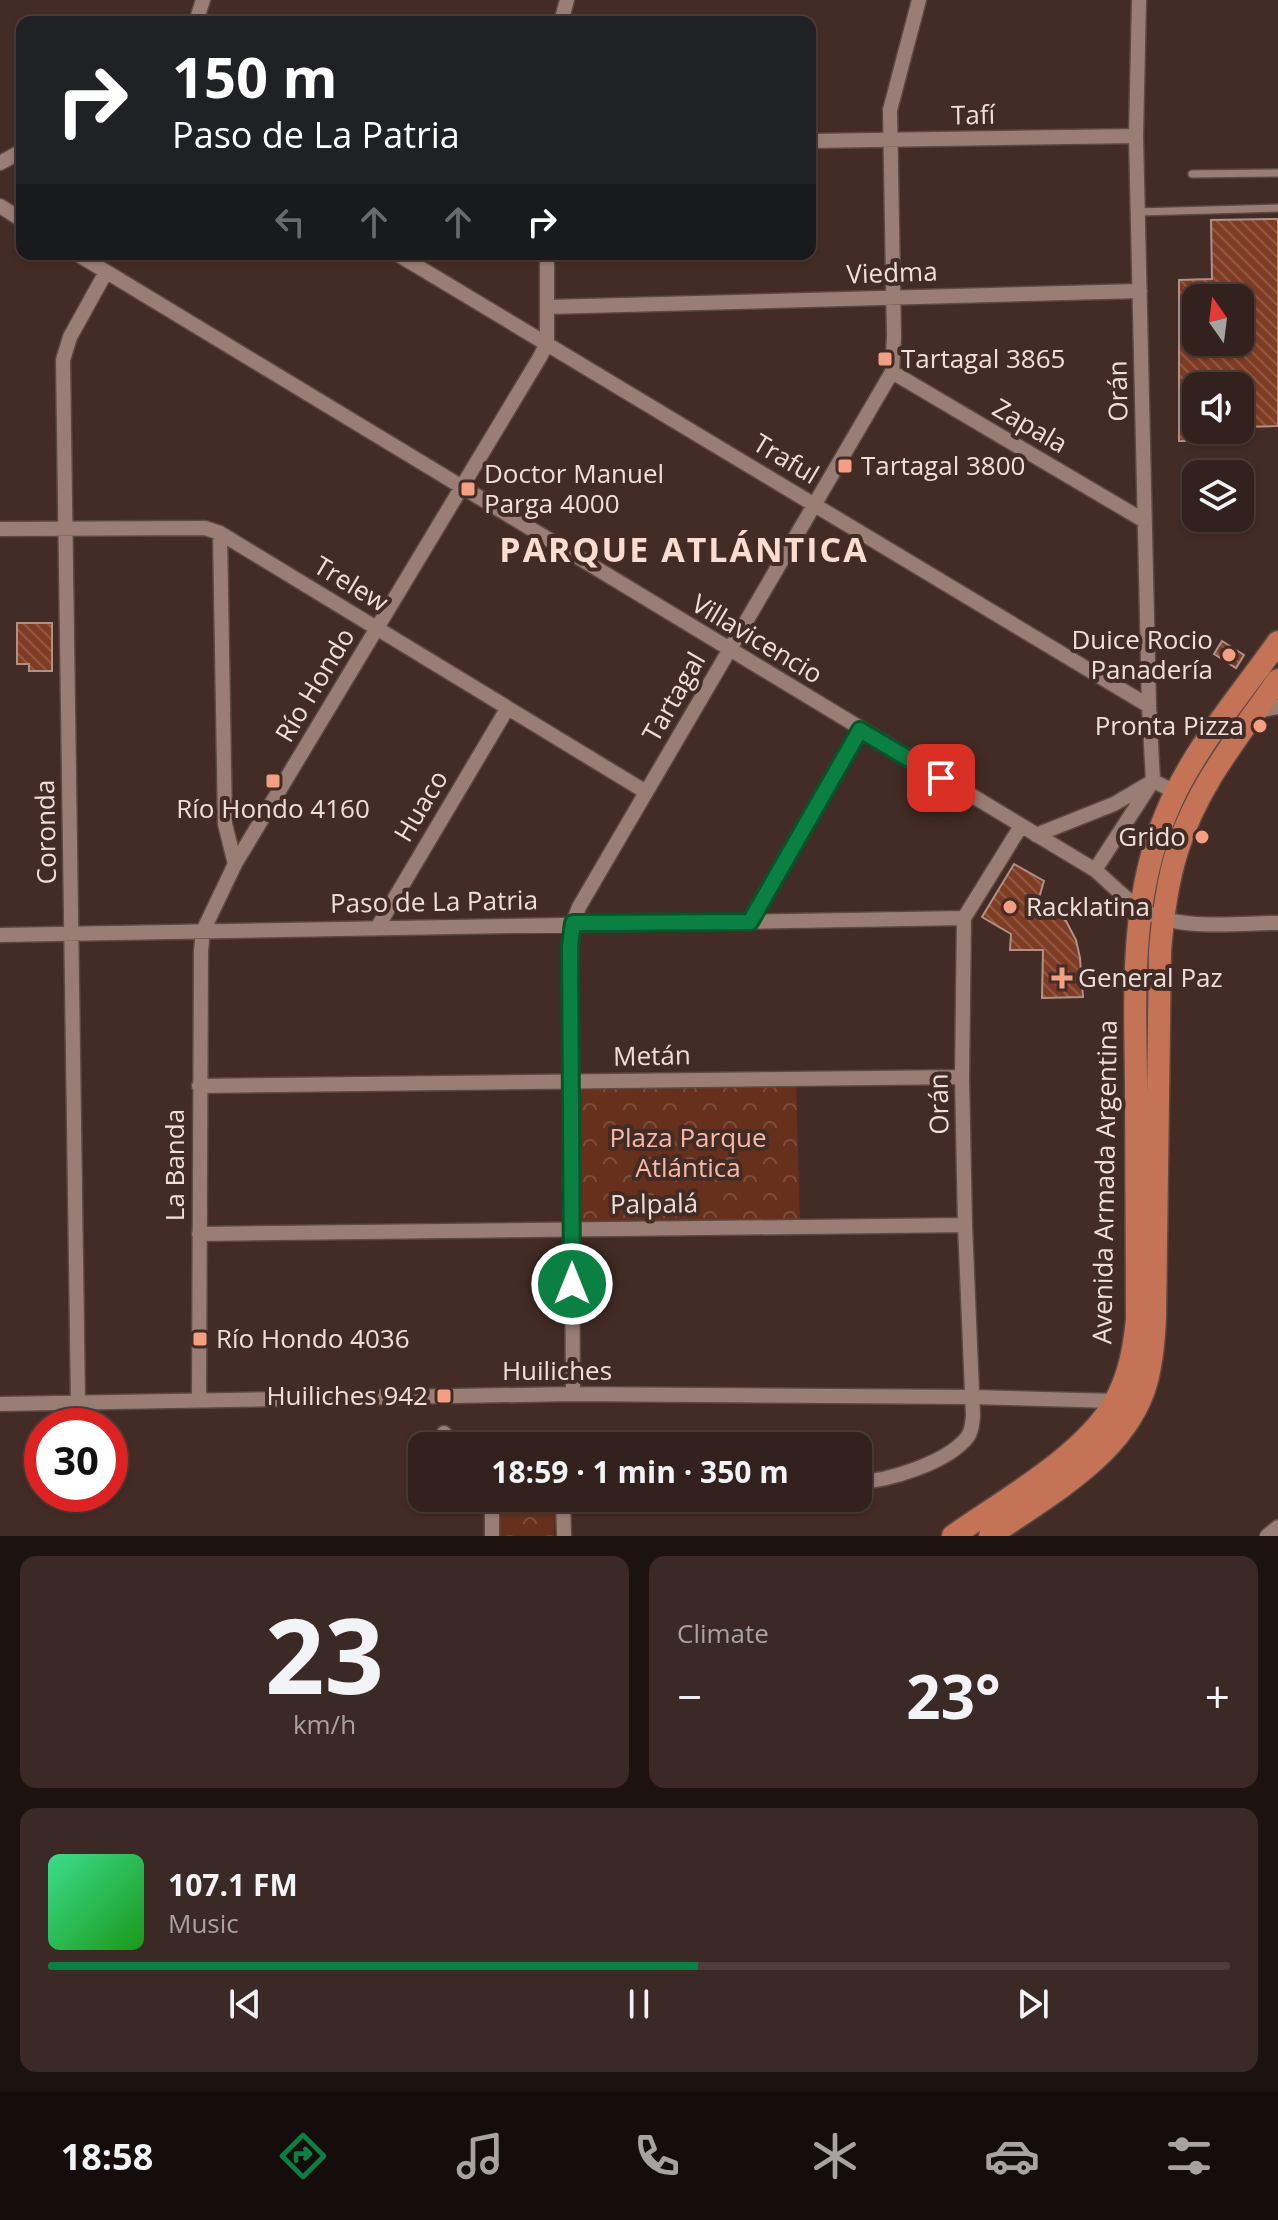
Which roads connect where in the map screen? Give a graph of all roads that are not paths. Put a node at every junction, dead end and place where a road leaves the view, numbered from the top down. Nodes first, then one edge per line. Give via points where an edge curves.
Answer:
1 (919, 0) edge
2 (1139, 0) edge
3 (1136, 136) junction
4 (816, 141) edge
5 (890, 141) junction
6 (1278, 173) edge
7 (1192, 174) dead end
8 (1278, 208) edge
9 (1138, 212) junction
10 (87, 260) edge
11 (407, 260) edge
12 (547, 260) edge
13 (106, 272) junction
14 (1140, 291) junction
15 (893, 297) junction
16 (548, 307) junction
17 (547, 343) junction
18 (892, 372) junction
19 (461, 487) junction
20 (814, 504) junction
21 (1143, 520) junction
22 (65, 528) junction
23 (0, 529) edge
24 (220, 533) junction
25 (377, 628) junction
26 (1278, 642) edge
27 (729, 650) junction
28 (1278, 680) edge
29 (1149, 706) junction
30 (507, 709) junction
31 (1267, 709) edge
32 (860, 730) junction
33 (1153, 781) junction
34 (646, 792) junction
35 (1176, 792) junction
36 (1021, 826) junction
37 (1036, 835) junction
38 (235, 864) junction
39 (1095, 870) junction
40 (1139, 908) junction
41 (964, 918) junction
42 (1163, 919) junction
43 (750, 922) junction
44 (573, 923) junction
45 (1278, 923) edge
46 (377, 928) junction
47 (203, 931) junction
48 (71, 933) junction
49 (0, 935) edge
50 (962, 1077) junction
51 (571, 1081) junction
52 (199, 1086) junction
53 (965, 1225) junction
54 (572, 1229) junction
55 (199, 1234) junction
56 (573, 1394) junction
57 (972, 1397) junction
58 (199, 1399) junction
59 (78, 1401) junction
60 (1115, 1401) junction
61 (0, 1404) edge
62 (872, 1480) edge
63 (492, 1512) edge
64 (563, 1512) edge
65 (1278, 1527) edge
66 (492, 1536) edge
67 (564, 1536) edge
68 (953, 1536) edge
69 (990, 1536) edge
70 (1267, 1536) edge

1 - 5 street via 892,93
2 - 3 street, Orán
3 - 5 street, Tafí
3 - 9 street, Orán
4 - 5 street, Tafí
5 - 15 street
6 - 7 lane
8 - 9 lane
9 - 14 street, Orán
10 - 13 street, Villavicencio
11 - 17 street, Traful
12 - 16 street
13 - 19 street, Villavicencio
13 - 22 street, Coronda via 63,360
14 - 15 street, Viedma
14 - 21 street, Orán
15 - 16 street, Viedma
15 - 18 street
16 - 17 street
17 - 19 street, Río Hondo
17 - 20 street, Traful
18 - 20 street, Tartagal
18 - 21 street, Zapala
19 - 25 street, Río Hondo
19 - 27 street, Villavicencio
20 - 27 street, Tartagal
20 - 29 street, Traful
21 - 29 street, Orán
22 - 23 street, Trelew
22 - 24 street, Trelew via 205,528
22 - 48 street, Coronda
24 - 25 street, Trelew
24 - 38 street via 225,824
25 - 30 street, Trelew
25 - 38 street, Río Hondo
26 - 35 main road, Avenida Armada Argentina
27 - 32 street, Villavicencio
27 - 34 street, Tartagal
28 - 31 main road, Avenida Armada Argentina
29 - 33 street, Orán
30 - 34 street, Trelew
30 - 46 street, Huaco
31 - 42 main road, Avenida Armada Argentina via 1211,776 1187,823
32 - 36 street, Villavicencio
32 - 43 street
33 - 35 street
33 - 37 street via 1114,804
33 - 39 street
34 - 44 street, Tartagal
35 - 40 main road, Avenida Armada Argentina via 1159,831
36 - 37 street, Villavicencio
36 - 41 street
37 - 39 street, Villavicencio
38 - 47 street, Río Hondo
39 - 40 street, Villavicencio
40 - 42 street, Villavicencio
40 - 60 main road, Avenida Armada Argentina via 1137,1320 1127,1375
41 - 43 street, Paso de La Patria
41 - 50 street, Orán
42 - 45 street, Villavicencio
42 - 69 main road, Avenida Armada Argentina via 1155,1317 1144,1389 1106,1450
43 - 44 street, Paso de La Patria
44 - 46 street, Paso de La Patria
44 - 51 street
46 - 47 street, Paso de La Patria
47 - 48 street, Paso de La Patria
47 - 52 street, La Banda
48 - 49 street, Paso de La Patria
48 - 59 street, Coronda
50 - 51 street, Metán
50 - 53 street, Orán
51 - 52 street, Metán
51 - 54 street
52 - 55 street, La Banda
53 - 54 street, Palpalá
53 - 57 street, Orán
54 - 55 street, Palpalá
54 - 56 street
55 - 58 street, La Banda
56 - 57 street, Huiliches
56 - 58 street, Huiliches
57 - 60 street, Huiliches
57 - 62 street, Orán via 972,1430 965,1441 901,1476
58 - 59 street, Huiliches
59 - 61 street, Huiliches
60 - 68 main road, Avenida Armada Argentina via 1078,1445
63 - 66 street
64 - 67 street
65 - 70 street

